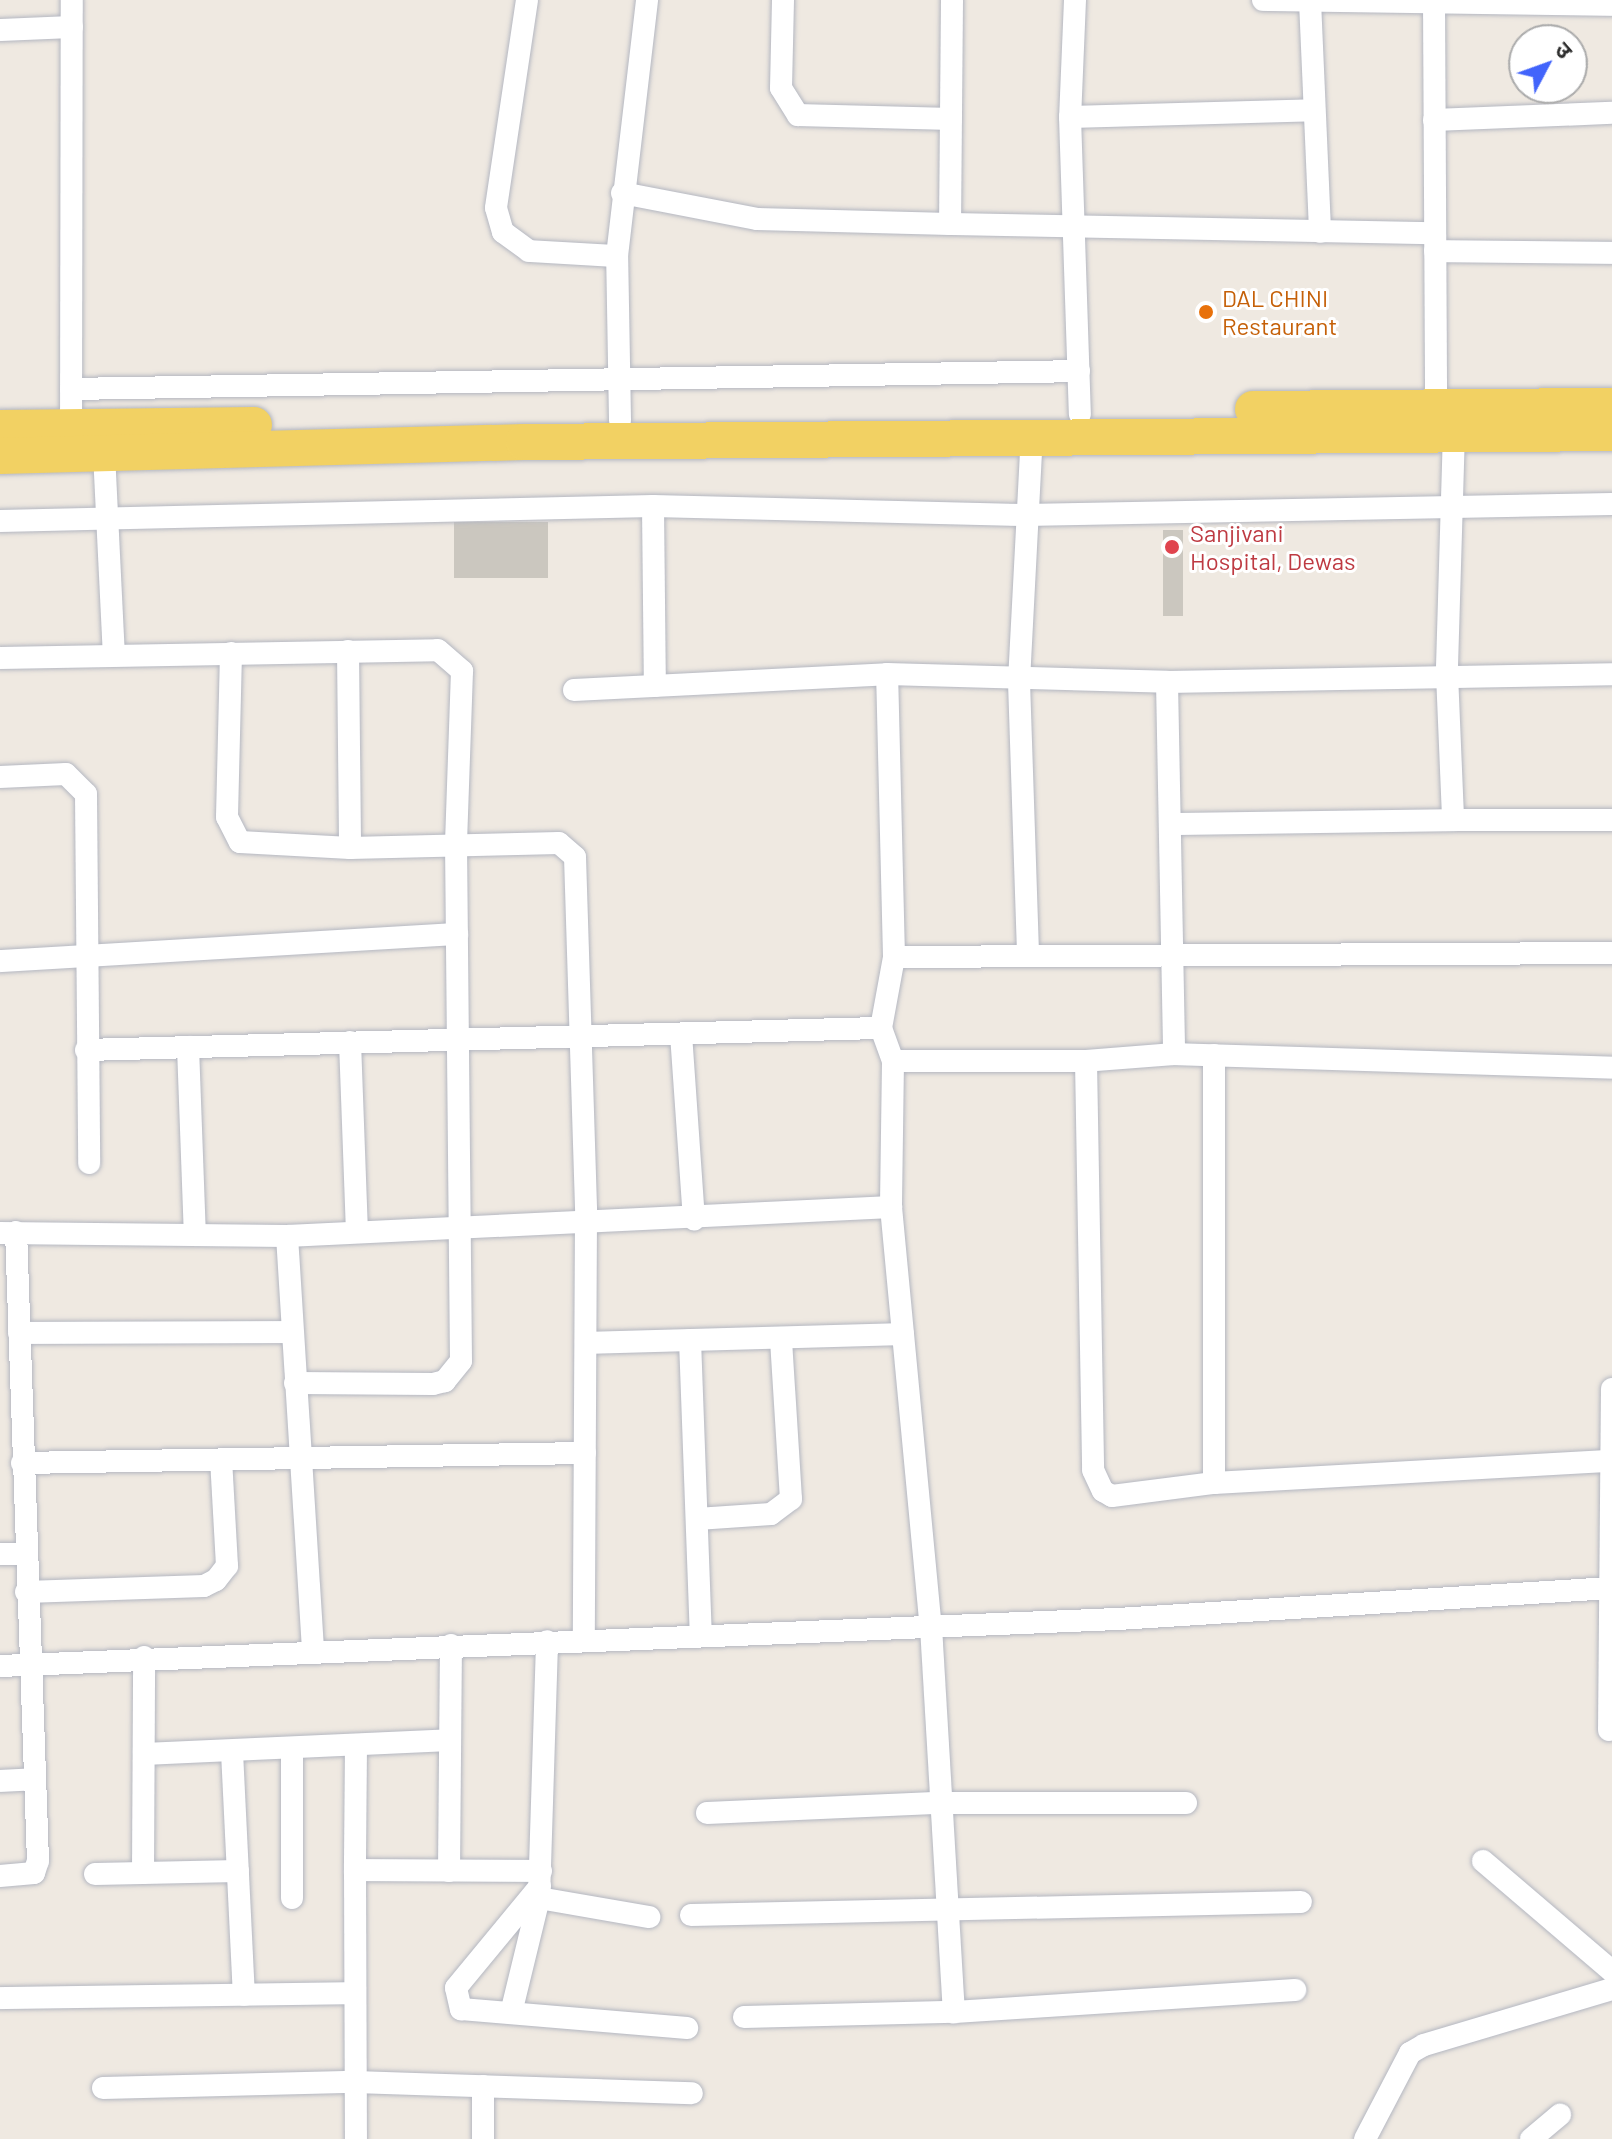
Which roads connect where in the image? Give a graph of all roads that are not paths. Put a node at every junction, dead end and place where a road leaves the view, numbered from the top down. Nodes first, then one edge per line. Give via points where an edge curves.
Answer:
1 (72, 0) edge
2 (527, 0) edge
3 (647, 0) edge
4 (783, 0) edge
5 (952, 0) edge
6 (1075, 0) edge
7 (1263, 0) edge
8 (1310, 1) edge
9 (1434, 1) edge
10 (1556, 2) edge
11 (1612, 5) edge
12 (72, 27) junction
13 (0, 30) edge
14 (1314, 110) junction
15 (1612, 113) edge
16 (1070, 117) junction
17 (951, 119) junction
18 (1434, 120) junction
19 (622, 193) junction
20 (950, 224) junction
21 (1077, 229) junction
22 (1320, 232) junction
23 (1435, 242) junction
24 (1612, 253) edge
25 (617, 256) junction
26 (1079, 371) junction
27 (620, 377) junction
28 (71, 389) junction
29 (1612, 406) edge
30 (1080, 414) junction
31 (1445, 418) junction
32 (620, 420) junction
33 (71, 427) junction
34 (0, 428) edge
35 (1612, 433) edge
36 (1032, 436) junction
37 (104, 453) junction
38 (0, 456) edge
39 (1612, 504) edge
40 (1452, 505) junction
41 (653, 506) junction
42 (1025, 515) junction
43 (108, 516) junction
44 (0, 521) edge
45 (348, 651) junction
46 (231, 653) junction
47 (114, 655) junction
48 (0, 658) edge
49 (887, 674) junction
50 (1447, 674) junction
51 (1612, 674) edge
52 (1019, 681) junction
53 (1167, 682) junction
54 (655, 686) junction
55 (574, 690) dead end
56 (0, 777) edge
57 (1453, 820) junction
58 (1612, 820) edge
59 (1170, 824) junction
60 (456, 842) junction
61 (350, 848) junction
62 (457, 934) junction
63 (1028, 953) junction
64 (1612, 953) edge
65 (894, 957) junction
66 (1173, 958) junction
67 (84, 959) junction
68 (0, 961) edge
69 (881, 1028) junction
70 (681, 1034) junction
71 (576, 1037) junction
72 (459, 1040) junction
73 (350, 1042) junction
74 (188, 1047) junction
75 (86, 1050) junction
76 (1174, 1054) junction
77 (1214, 1055) junction
78 (893, 1061) junction
79 (1086, 1061) junction
80 (1612, 1068) edge
81 (89, 1163) dead end
82 (891, 1207) junction
83 (586, 1217) junction
84 (694, 1220) junction
85 (462, 1225) junction
86 (357, 1232) junction
87 (8, 1233) edge
88 (195, 1235) junction
89 (287, 1236) junction
90 (292, 1332) junction
91 (19, 1333) junction
92 (903, 1334) junction
93 (781, 1338) junction
94 (690, 1340) junction
95 (586, 1343) junction
96 (295, 1383) junction
97 (1612, 1389) edge
98 (15, 1453) edge
99 (585, 1453) junction
100 (221, 1460) junction
101 (300, 1460) junction
102 (1611, 1461) edge
103 (1214, 1483) junction
104 (697, 1519) junction
105 (0, 1554) edge
106 (25, 1554) junction
107 (1611, 1588) edge
108 (26, 1592) junction
109 (931, 1627) junction
110 (701, 1635) junction
111 (584, 1640) junction
112 (547, 1641) junction
113 (451, 1645) junction
114 (313, 1650) junction
115 (144, 1657) junction
116 (27, 1664) junction
117 (0, 1666) edge
118 (1609, 1730) dead end
119 (450, 1740) junction
120 (356, 1745) junction
121 (292, 1748) junction
122 (232, 1752) junction
123 (144, 1754) junction
124 (33, 1779) junction
125 (0, 1781) edge
126 (940, 1803) junction
127 (1186, 1803) dead end
128 (707, 1813) dead end
129 (1483, 1861) dead end
130 (355, 1870) junction
131 (238, 1871) junction
132 (449, 1871) junction
133 (143, 1873) junction
134 (95, 1874) dead end
135 (0, 1876) edge
136 (540, 1885) junction
137 (292, 1898) dead end
138 (1301, 1902) dead end
139 (946, 1911) junction
140 (691, 1915) dead end
141 (649, 1917) dead end
142 (1612, 1971) edge
143 (1612, 1989) edge
144 (1295, 1990) dead end
145 (353, 1993) junction
146 (244, 1995) junction
147 (0, 1998) edge
148 (954, 2012) junction
149 (511, 2013) junction
150 (744, 2017) dead end
151 (687, 2028) dead end
152 (355, 2082) junction
153 (483, 2086) junction
154 (103, 2088) dead end
155 (692, 2093) dead end
156 (1560, 2115) dead end
157 (356, 2139) edge
158 (483, 2139) edge
159 (1365, 2139) edge
160 (1531, 2139) edge

1 - 12 street
2 - 25 street via 496,208 503,232 529,251
3 - 19 street
4 - 17 street via 781,88 798,115
5 - 17 street
6 - 16 street
7 - 8 street
8 - 9 street
8 - 14 street
9 - 10 street
9 - 18 street
10 - 11 street
12 - 13 street
12 - 28 street
14 - 16 street
14 - 22 street
15 - 18 street
16 - 21 street
17 - 20 street
18 - 23 street
19 - 20 street via 757,219
19 - 25 street
20 - 21 street
21 - 22 street
21 - 26 street
22 - 23 street
23 - 24 street
23 - 31 street
25 - 27 street
26 - 27 street
26 - 30 street
27 - 28 street
27 - 32 street
28 - 33 street
29 - 31 main road
30 - 31 main road
30 - 32 main road
31 - 35 main road
31 - 36 main road
31 - 40 street
32 - 33 main road
33 - 34 main road
36 - 37 main road
36 - 42 street
37 - 38 main road
37 - 43 street
39 - 40 street
40 - 42 street
40 - 50 street
41 - 42 street
41 - 43 street
41 - 54 street
42 - 52 street
43 - 44 street
43 - 47 street
45 - 46 street
45 - 60 street via 438,650 462,671
45 - 61 street
46 - 47 street
46 - 61 street via 230,833 260,847
47 - 48 street
49 - 52 street
49 - 54 street
49 - 65 street
50 - 51 street
50 - 53 street
50 - 57 street
52 - 53 street
52 - 63 street
53 - 59 street
54 - 55 street
56 - 67 street via 66,774 86,794
57 - 58 street
57 - 59 street
59 - 66 street
60 - 61 street
60 - 62 street
60 - 71 street via 559,843 571,850
62 - 67 street
62 - 72 street
63 - 65 street
63 - 66 street
64 - 66 street
65 - 69 street
66 - 76 street
67 - 68 street
67 - 75 street
69 - 70 street
69 - 78 street
70 - 71 street
70 - 84 street
71 - 72 street
71 - 83 street
72 - 73 street
72 - 85 street
73 - 74 street
73 - 86 street
74 - 75 street
74 - 88 street
75 - 81 street
76 - 77 street
76 - 79 street
77 - 80 street
77 - 103 street
78 - 79 street
78 - 82 street
79 - 103 street via 1097,1484 1112,1496
82 - 84 street
82 - 92 street
83 - 84 street
83 - 85 street
83 - 95 street
85 - 86 street
85 - 96 street via 456,1372 433,1384
86 - 89 street
87 - 88 street
87 - 91 street
88 - 89 street
89 - 90 street
90 - 91 street
90 - 96 street
91 - 98 street
92 - 93 street
92 - 109 street
93 - 94 street
93 - 104 street via 791,1499 771,1514
94 - 95 street
94 - 104 street
95 - 99 street
96 - 101 street
97 - 102 street
98 - 100 street
98 - 106 street
99 - 101 street
99 - 111 street
100 - 101 street
100 - 108 street via 227,1566 216,1580 204,1586
101 - 114 street
102 - 103 street
102 - 107 street
104 - 110 street
105 - 106 street
106 - 108 street
107 - 109 street
107 - 118 street
108 - 116 street
109 - 110 street
109 - 126 street
110 - 111 street
111 - 112 street
112 - 113 street
112 - 136 street
113 - 114 street
113 - 119 street
114 - 115 street
115 - 116 street
115 - 123 street
116 - 117 street
116 - 124 street
119 - 120 street
119 - 132 street
120 - 121 street
120 - 130 street
121 - 122 street
121 - 137 street
122 - 123 street
122 - 131 street
123 - 133 street
124 - 125 street
124 - 135 street via 38,1861 34,1873
126 - 127 street
126 - 128 street
126 - 139 street
129 - 142 street
130 - 132 street
130 - 145 street
131 - 133 street
131 - 146 street
132 - 136 street
133 - 134 street
136 - 141 street
136 - 149 street
136 - 149 street via 456,1988 461,2009
138 - 139 street
139 - 140 street
139 - 148 street
143 - 159 street via 1410,2053
144 - 148 street
145 - 146 street
145 - 152 street
146 - 147 street
148 - 150 street
149 - 151 street
152 - 153 street
152 - 154 street
152 - 157 street
153 - 155 street
153 - 158 street
156 - 160 street

